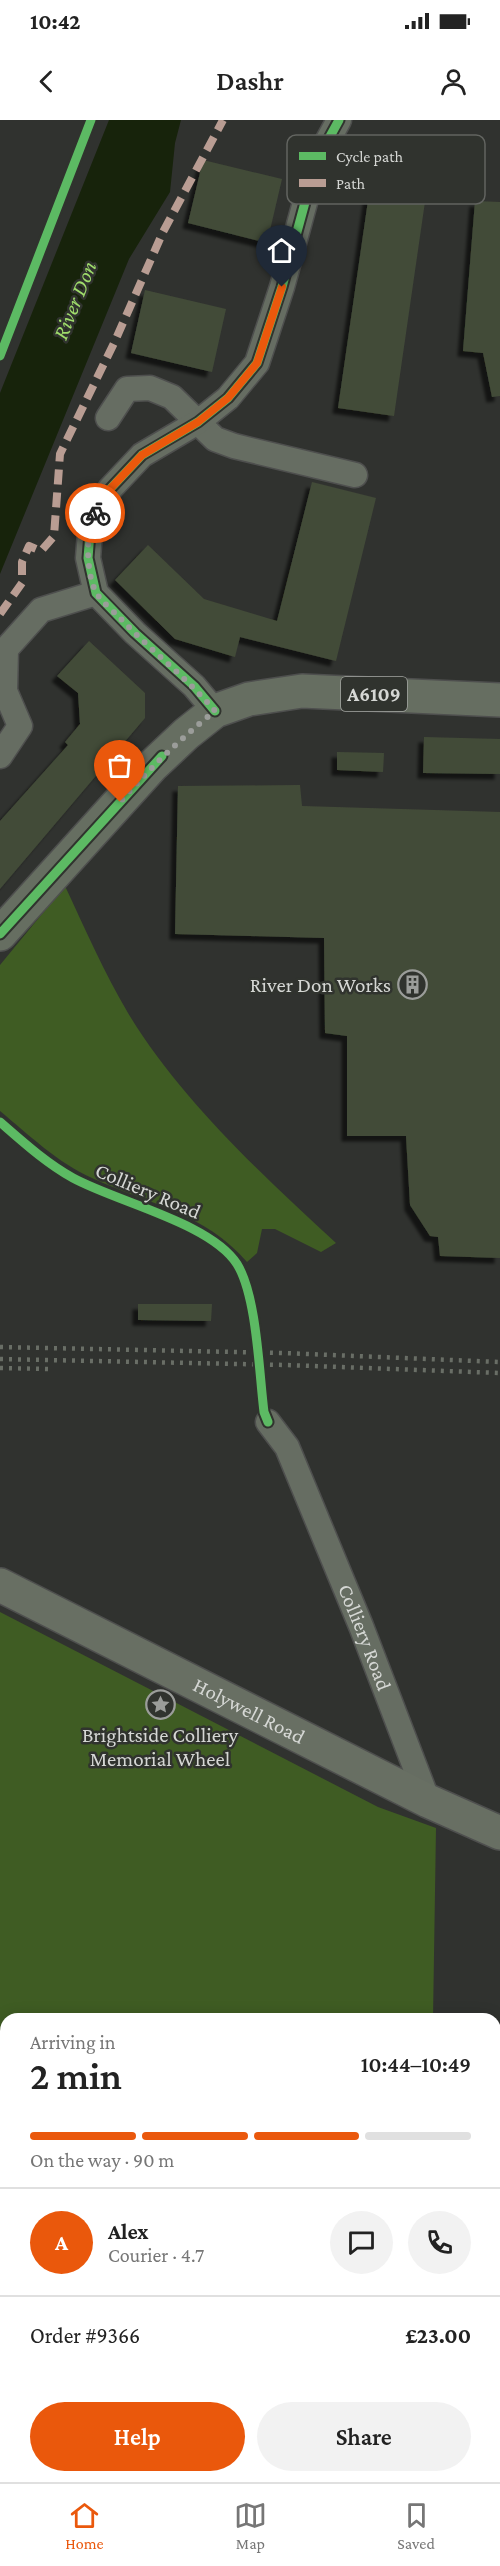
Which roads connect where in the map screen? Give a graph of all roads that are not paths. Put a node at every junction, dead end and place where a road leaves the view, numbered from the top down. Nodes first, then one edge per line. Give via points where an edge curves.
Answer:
1 (339, 120) edge
2 (331, 135) edge
3 (305, 204) edge
4 (108, 418) dead end
5 (198, 422) junction
6 (356, 475) dead end
7 (96, 593) junction
8 (500, 700) edge
9 (215, 711) junction
10 (0, 756) edge
11 (0, 934) edge
12 (268, 1422) dead end
13 (0, 1585) edge
14 (428, 1801) junction
15 (500, 1833) edge

1 - 2 street
3 - 5 street via 257,363 228,398
4 - 5 street via 127,389 150,388 172,397
5 - 6 street via 215,439 234,446
5 - 7 street via 142,455 110,489 91,520 88,558
7 - 9 street
7 - 10 street via 41,610 6,649 5,691 20,726
8 - 9 main road, A6109 via 302,691 249,699
9 - 11 main road, A6109 via 152,766
12 - 14 street, Colliery Road via 287,1447
13 - 14 main road, Holywell Road
14 - 15 main road, Holywell Road

